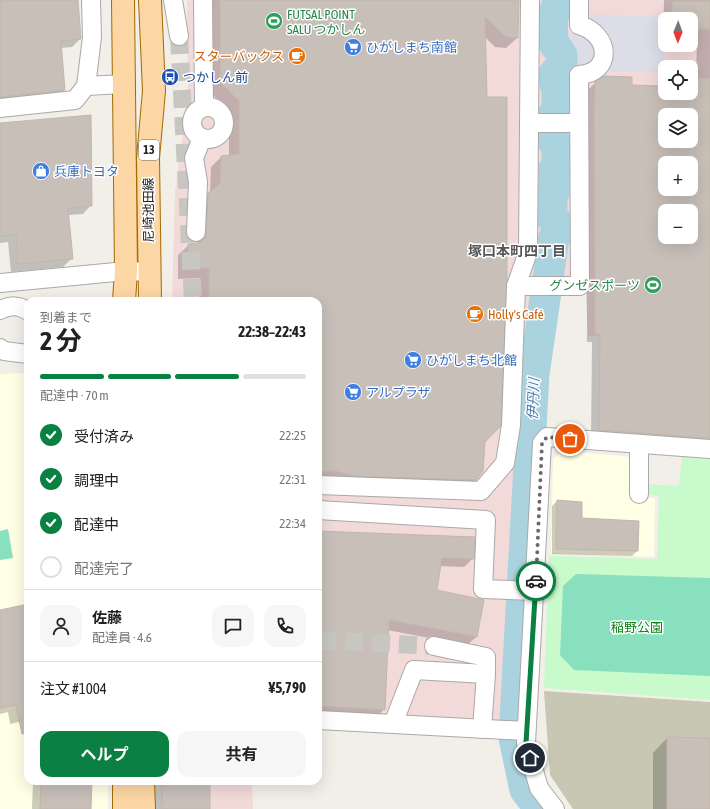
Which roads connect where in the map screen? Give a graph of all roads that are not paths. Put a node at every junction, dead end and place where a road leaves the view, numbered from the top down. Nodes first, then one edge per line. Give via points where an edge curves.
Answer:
1 (91, 0) edge
2 (123, 0) edge
3 (150, 0) edge
4 (173, 0) edge
5 (203, 0) edge
6 (530, 0) edge
7 (579, 0) edge
8 (179, 36) tunnel mouth
9 (124, 84) junction
10 (86, 86) junction
11 (204, 107) junction
12 (0, 108) edge
13 (529, 123) junction
14 (578, 123) junction
15 (202, 138) junction
16 (196, 232) dead end
17 (126, 271) junction
18 (150, 272) junction
19 (0, 283) edge
20 (523, 286) junction
21 (124, 297) edge
22 (150, 297) edge
23 (24, 309) edge
24 (0, 310) edge
25 (0, 348) edge
26 (24, 354) edge
27 (640, 444) junction
28 (710, 449) edge
29 (322, 485) edge
30 (639, 494) dead end
31 (322, 510) edge
32 (526, 590) junction
33 (434, 646) tunnel mouth
34 (486, 674) junction
35 (322, 720) edge
36 (393, 724) junction
37 (482, 729) junction
38 (519, 731) junction
39 (124, 785) edge
40 (143, 785) edge
41 (124, 809) edge
42 (144, 809) edge
43 (555, 809) edge

1 - 10 street via 92,37
2 - 9 main road, 尼崎池田線 / 13
3 - 18 main road, 尼崎池田線 / 13 via 154,91 148,158
4 - 8 street
5 - 11 street
6 - 13 street
7 - 14 street via 579,25 597,34 604,52 596,69 586,75 579,75
9 - 10 street
9 - 17 main road, 尼崎池田線 / 13
10 - 12 street via 75,100
11 - 15 street via 192,120 194,129
11 - 15 street via 219,110 224,125 218,136
13 - 14 street
13 - 20 street via 528,252
14 - 20 street via 580,286
15 - 16 street via 194,158 198,182
17 - 18 street
17 - 19 street
17 - 21 main road, 尼崎池田線 / 13
18 - 22 main road, 尼崎池田線 / 13
20 - 29 street via 512,425 505,463 481,491
23 - 24 street via 8,306
25 - 26 street via 4,351
27 - 28 street
27 - 30 street
27 - 32 street via 547,437 542,443
31 - 32 street via 486,520 483,588
32 - 38 street
33 - 34 street via 486,657
34 - 36 street via 414,670
34 - 37 street
35 - 36 street
36 - 37 street
37 - 38 street
38 - 43 street via 526,743 539,788
39 - 41 main road
40 - 42 main road

